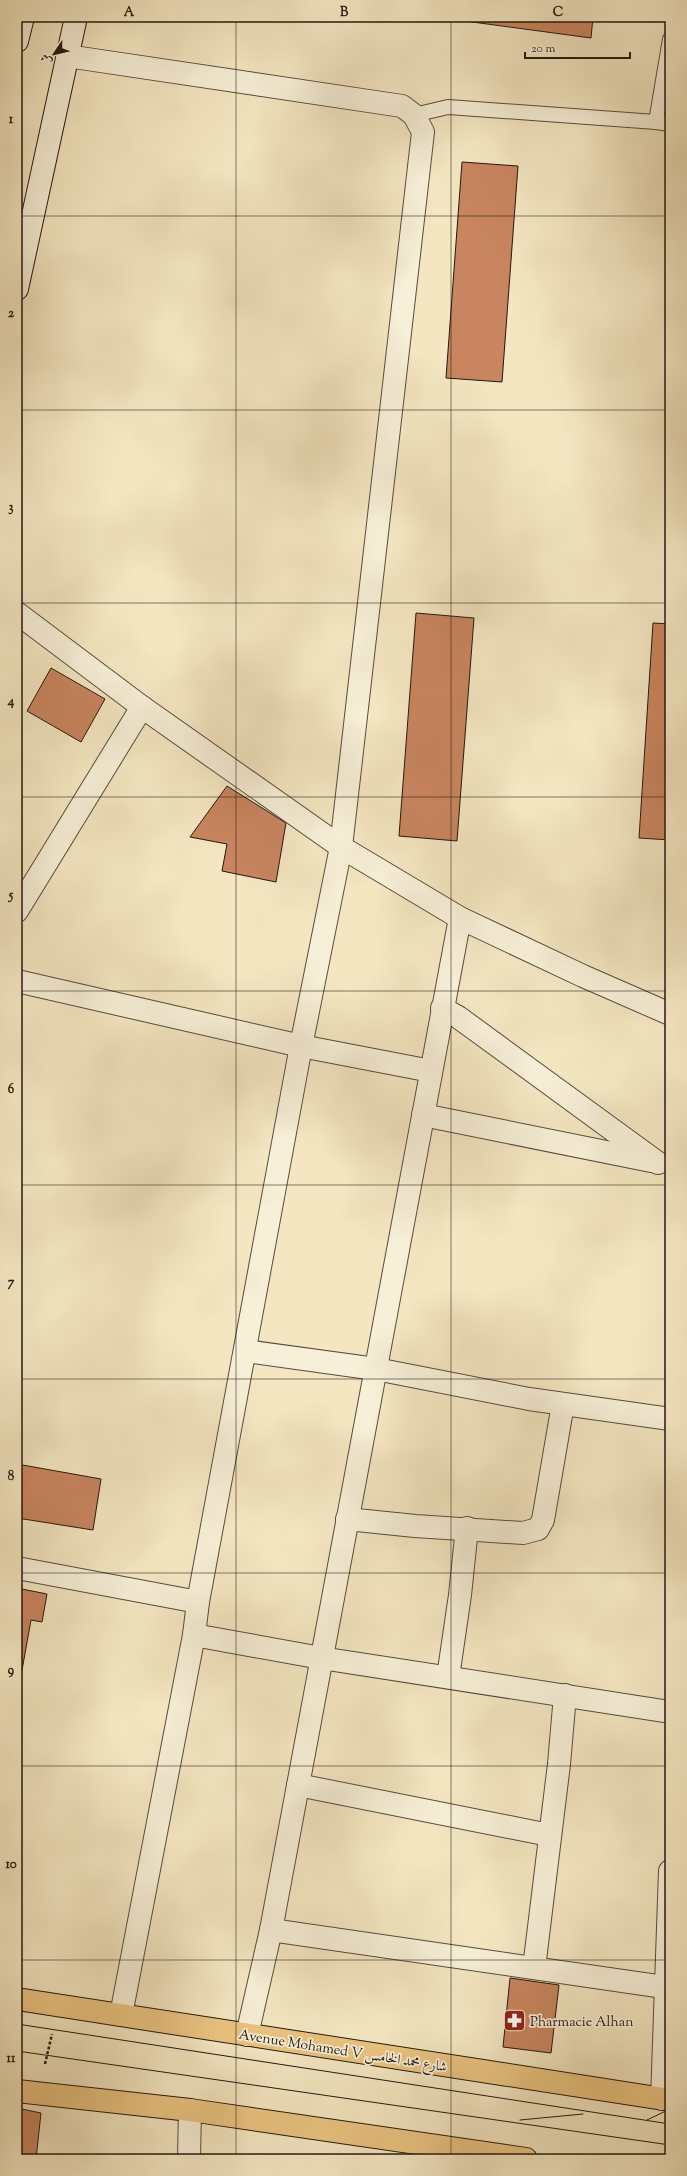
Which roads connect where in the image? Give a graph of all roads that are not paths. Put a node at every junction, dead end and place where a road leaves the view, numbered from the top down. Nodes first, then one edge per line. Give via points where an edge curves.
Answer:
1 (23, 17) edge
2 (76, 17) edge
3 (670, 39) edge
4 (17, 41) edge
5 (67, 56) junction
6 (414, 116) junction
7 (656, 122) junction
8 (670, 124) edge
9 (17, 289) edge
10 (17, 613) edge
11 (142, 707) junction
12 (341, 847) junction
13 (17, 911) edge
14 (460, 918) junction
15 (17, 981) edge
16 (442, 1008) junction
17 (670, 1014) edge
18 (301, 1046) junction
19 (431, 1071) junction
20 (423, 1114) junction
21 (664, 1164) edge
22 (245, 1351) junction
23 (376, 1369) junction
24 (563, 1404) junction
25 (670, 1419) edge
26 (347, 1519) junction
27 (467, 1528) junction
28 (17, 1568) edge
29 (198, 1602) junction
30 (194, 1635) junction
31 (321, 1658) junction
32 (448, 1677) junction
33 (565, 1695) junction
34 (670, 1712) edge
35 (298, 1785) junction
36 (549, 1835) junction
37 (670, 1871) edge
38 (271, 1930) junction
39 (534, 1968) junction
40 (664, 1987) junction
41 (17, 1999) edge
42 (121, 2015) junction
43 (247, 2035) junction
44 (17, 2091) edge
45 (666, 2099) edge
46 (190, 2110) junction
47 (189, 2159) edge
48 (521, 2159) edge

1 - 4 street
2 - 5 street
3 - 7 lane
5 - 6 street via 402,106
5 - 9 street
6 - 7 lane via 448,107
6 - 12 street via 423,132
7 - 8 lane
10 - 11 street
11 - 12 street
11 - 13 street
12 - 14 street
12 - 18 street
14 - 16 street
14 - 17 street
15 - 18 street
16 - 19 street
16 - 21 street
18 - 19 street
18 - 22 street
19 - 20 street
20 - 21 street
20 - 23 street
22 - 23 street
22 - 29 street
23 - 24 street
23 - 26 street
24 - 25 street
24 - 27 street via 543,1520 538,1529 523,1533
26 - 27 street
26 - 31 street
27 - 32 street
28 - 29 street
29 - 30 street
30 - 31 street
30 - 42 street
31 - 32 street
31 - 35 street
32 - 33 street
33 - 34 street
33 - 36 street
35 - 36 street
35 - 38 street
36 - 39 street
37 - 40 street
38 - 39 street
38 - 43 street
39 - 40 street
40 - 45 street
41 - 42 main road, Avenue Mohamed V شارع محمد الخامس
42 - 43 main road, Avenue Mohamed V شارع محمد الخامس
43 - 45 main road, Avenue Mohamed V شارع محمد الخامس
44 - 46 main road
46 - 47 street
46 - 48 main road

